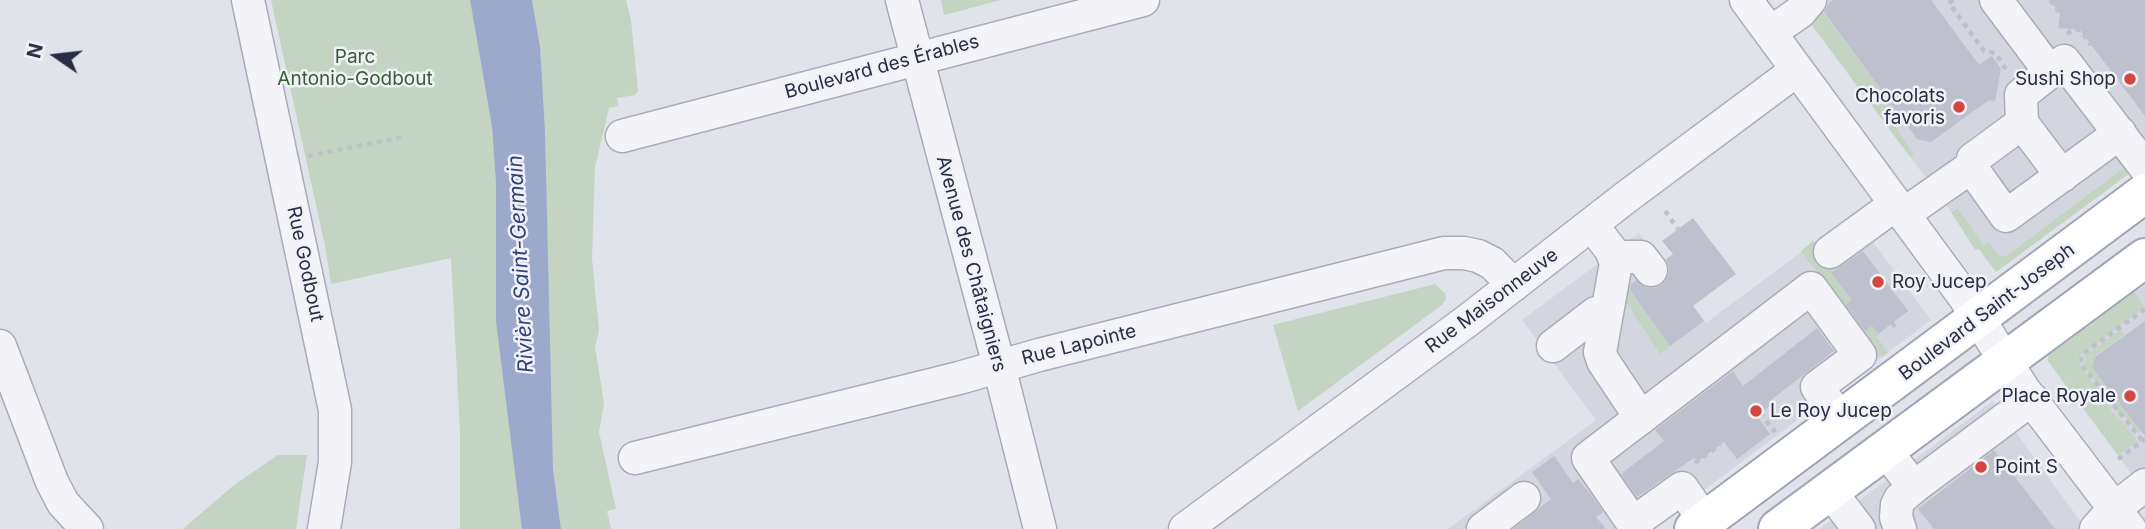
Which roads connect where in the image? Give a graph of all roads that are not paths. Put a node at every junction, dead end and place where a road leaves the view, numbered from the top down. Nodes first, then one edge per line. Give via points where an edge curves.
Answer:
1 (248, 0) edge
2 (902, 0) edge
3 (1143, 0) edge
4 (1746, 0) edge
5 (1810, 0) edge
6 (1996, 0) edge
7 (1770, 33) junction
8 (917, 57) junction
9 (1797, 70) junction
10 (2050, 72) junction
11 (2022, 123) junction
12 (2120, 133) junction
13 (622, 136) dead end
14 (1971, 167) junction
15 (2145, 167) edge
16 (2062, 176) junction
17 (2145, 193) edge
18 (1900, 209) junction
19 (1592, 225) junction
20 (1830, 252) dead end
21 (1615, 257) junction
22 (2145, 258) edge
23 (1651, 270) dead end
24 (1514, 285) junction
25 (1606, 312) junction
26 (1979, 318) junction
27 (0, 346) edge
28 (1553, 346) dead end
29 (2006, 361) junction
30 (999, 366) junction
31 (2032, 399) junction
32 (1641, 418) junction
33 (1841, 420) junction
34 (1885, 450) junction
35 (635, 458) dead end
36 (2145, 485) edge
37 (1830, 491) junction
38 (1919, 496) edge
39 (2113, 522) edge
40 (1699, 525) edge
41 (1635, 526) edge
42 (1782, 528) edge
43 (87, 529) edge
44 (324, 529) edge
45 (1040, 529) edge
46 (1185, 529) edge
47 (1859, 529) edge
48 (1920, 529) edge

1 - 44 street, Rue Godbout via 335,410 335,462
2 - 8 street, Avenue des Châtaigniers
3 - 8 street, Boulevard des Érables
4 - 7 street
5 - 7 street
6 - 10 street
7 - 9 street
8 - 13 street, Boulevard des Érables
8 - 30 street, Avenue des Châtaigniers
9 - 18 street
9 - 19 street, Rue Maisonneuve
10 - 11 street via 2021,95
10 - 12 street via 2064,61
11 - 14 street via 1973,159
11 - 16 street
12 - 15 street
12 - 16 street
14 - 16 street via 2006,216
14 - 18 street
17 - 26 main road, Boulevard Saint-Joseph
18 - 20 street
18 - 26 street
19 - 21 street
19 - 24 street, Rue Maisonneuve
21 - 23 street via 1642,257
21 - 25 street
22 - 29 main road
24 - 30 street, Rue Lapointe via 1492,263 1448,252
24 - 46 street, Rue Maisonneuve
25 - 28 street via 1596,313
25 - 32 street via 1600,341 1603,361
26 - 29 street
26 - 33 main road, Boulevard Saint-Joseph
27 - 43 street via 52,482 63,503
29 - 31 street
29 - 34 main road
30 - 35 street, Rue Lapointe
30 - 45 street, Avenue des Châtaigniers
31 - 38 street
31 - 39 street
32 - 33 street via 1811,288 1860,355 1817,387
32 - 41 street via 1588,458
33 - 40 main road, Boulevard Saint-Joseph
34 - 37 main road
34 - 38 street
36 - 39 street
37 - 42 main road
37 - 47 street
38 - 48 street
40 - 41 street via 1682,488

